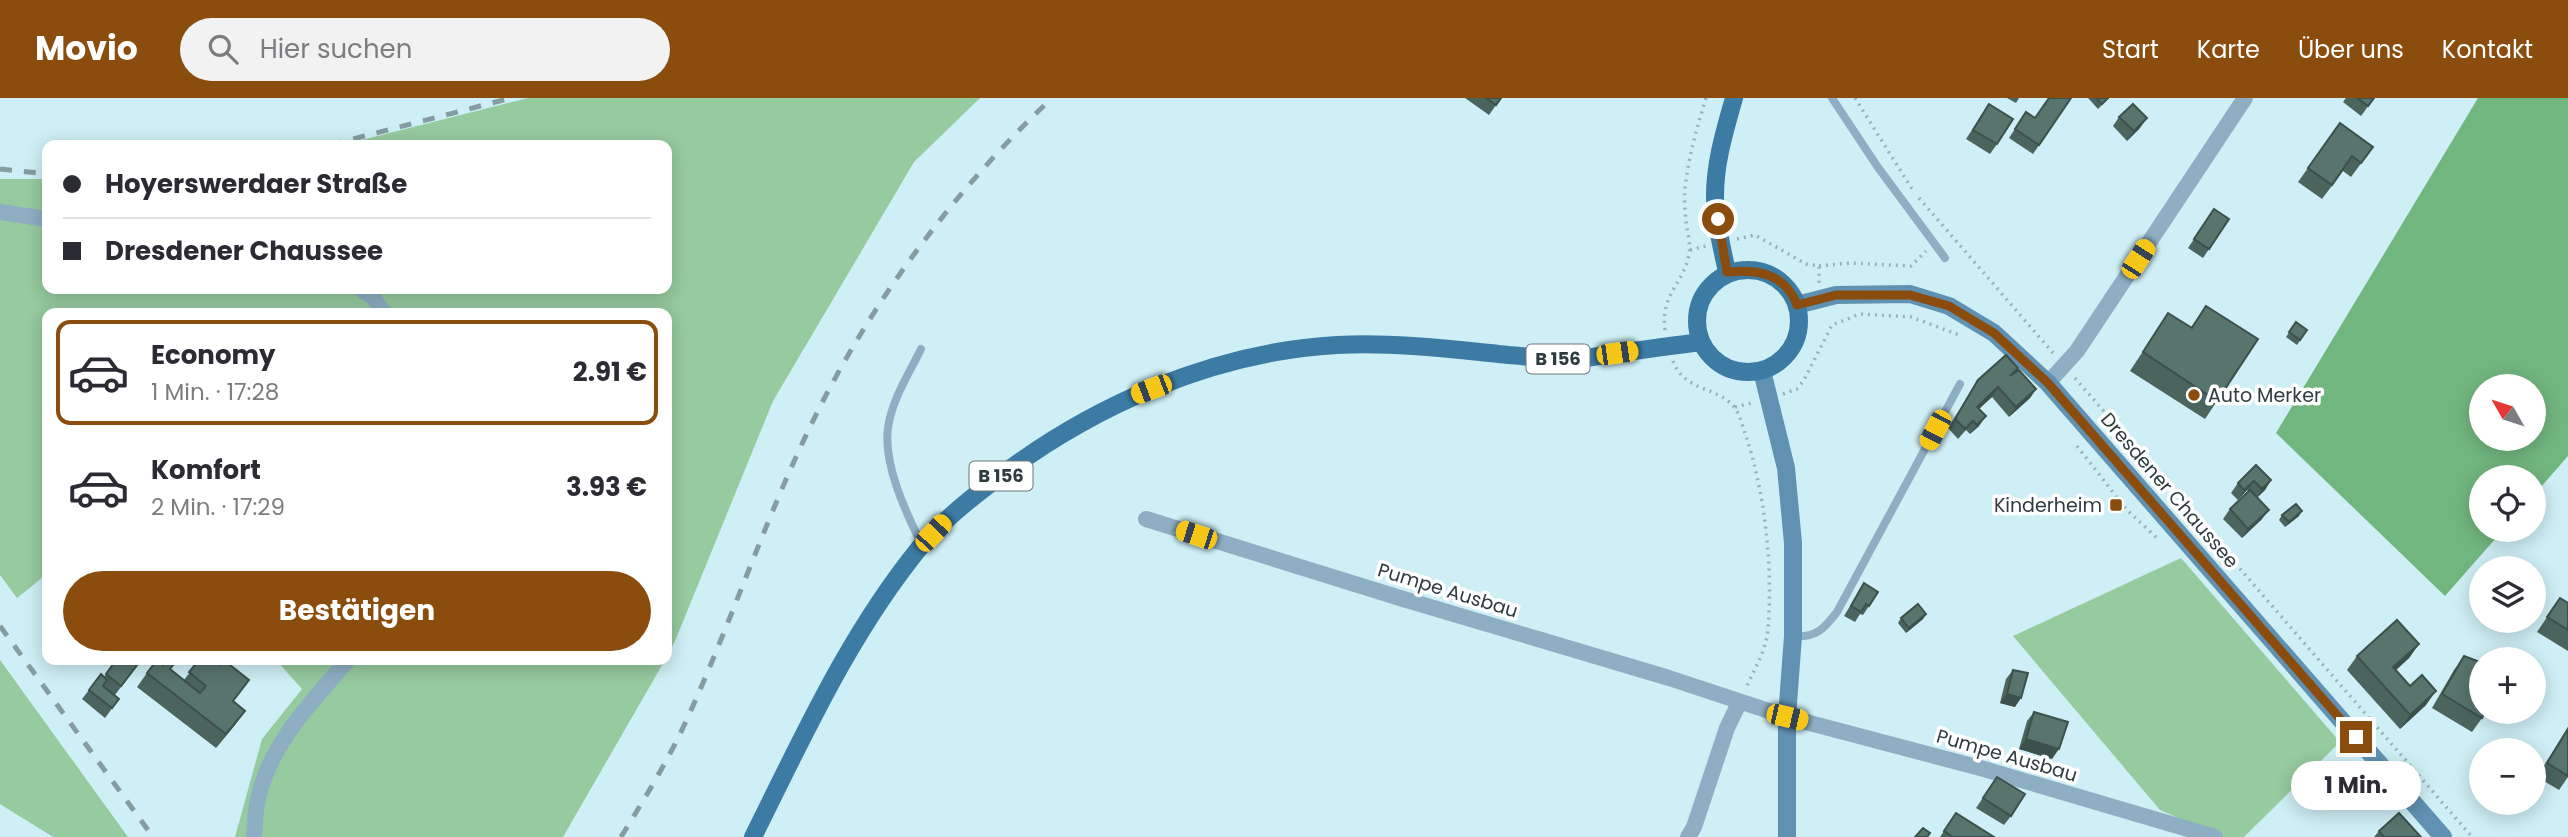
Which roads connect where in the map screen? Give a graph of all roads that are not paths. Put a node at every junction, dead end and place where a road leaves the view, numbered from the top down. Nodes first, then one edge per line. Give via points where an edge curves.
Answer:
1 (1734, 98) edge
2 (1832, 98) edge
3 (2245, 98) edge
4 (0, 212) edge
5 (42, 218) edge
6 (1945, 258) dead end
7 (1727, 272) junction
8 (368, 294) edge
9 (1797, 305) junction
10 (381, 308) edge
11 (1701, 342) junction
12 (921, 349) dead end
13 (1762, 371) junction
14 (2048, 383) junction
15 (1960, 384) dead end
16 (1146, 519) dead end
17 (922, 545) junction
18 (1793, 636) junction
19 (344, 665) edge
20 (1739, 703) junction
21 (1787, 717) junction
22 (254, 837) edge
23 (752, 837) edge
24 (1688, 837) edge
25 (1787, 837) edge
26 (2215, 837) edge
27 (2443, 837) edge

1 - 7 main road via 1719,152 1715,196
2 - 6 lane
3 - 14 street via 2077,351
4 - 5 street
7 - 9 main road via 1750,270 1770,275 1787,288
7 - 11 main road via 1703,296 1697,328
8 - 10 street
9 - 13 main road via 1798,333 1790,351
9 - 14 street, Dresdener Chaussee via 1836,295 1910,295 1949,306 1994,333
11 - 13 main road via 1724,366 1742,372
11 - 17 main road, B 156 via 1567,360 1414,345 1335,345 1256,356 1171,381 1087,418 1010,468
12 - 17 lane via 898,394 888,429 892,471 904,510
13 - 18 street via 1786,468 1794,542
14 - 27 street, Dresdener Chaussee
15 - 18 lane via 1837,612 1824,630 1808,637
16 - 20 street, Pumpe Ausbau
17 - 23 main road, B 156 via 839,666
18 - 21 street
19 - 22 street via 288,731 271,760 258,800
20 - 21 street, Pumpe Ausbau
20 - 24 street
21 - 25 street
21 - 26 street, Pumpe Ausbau

